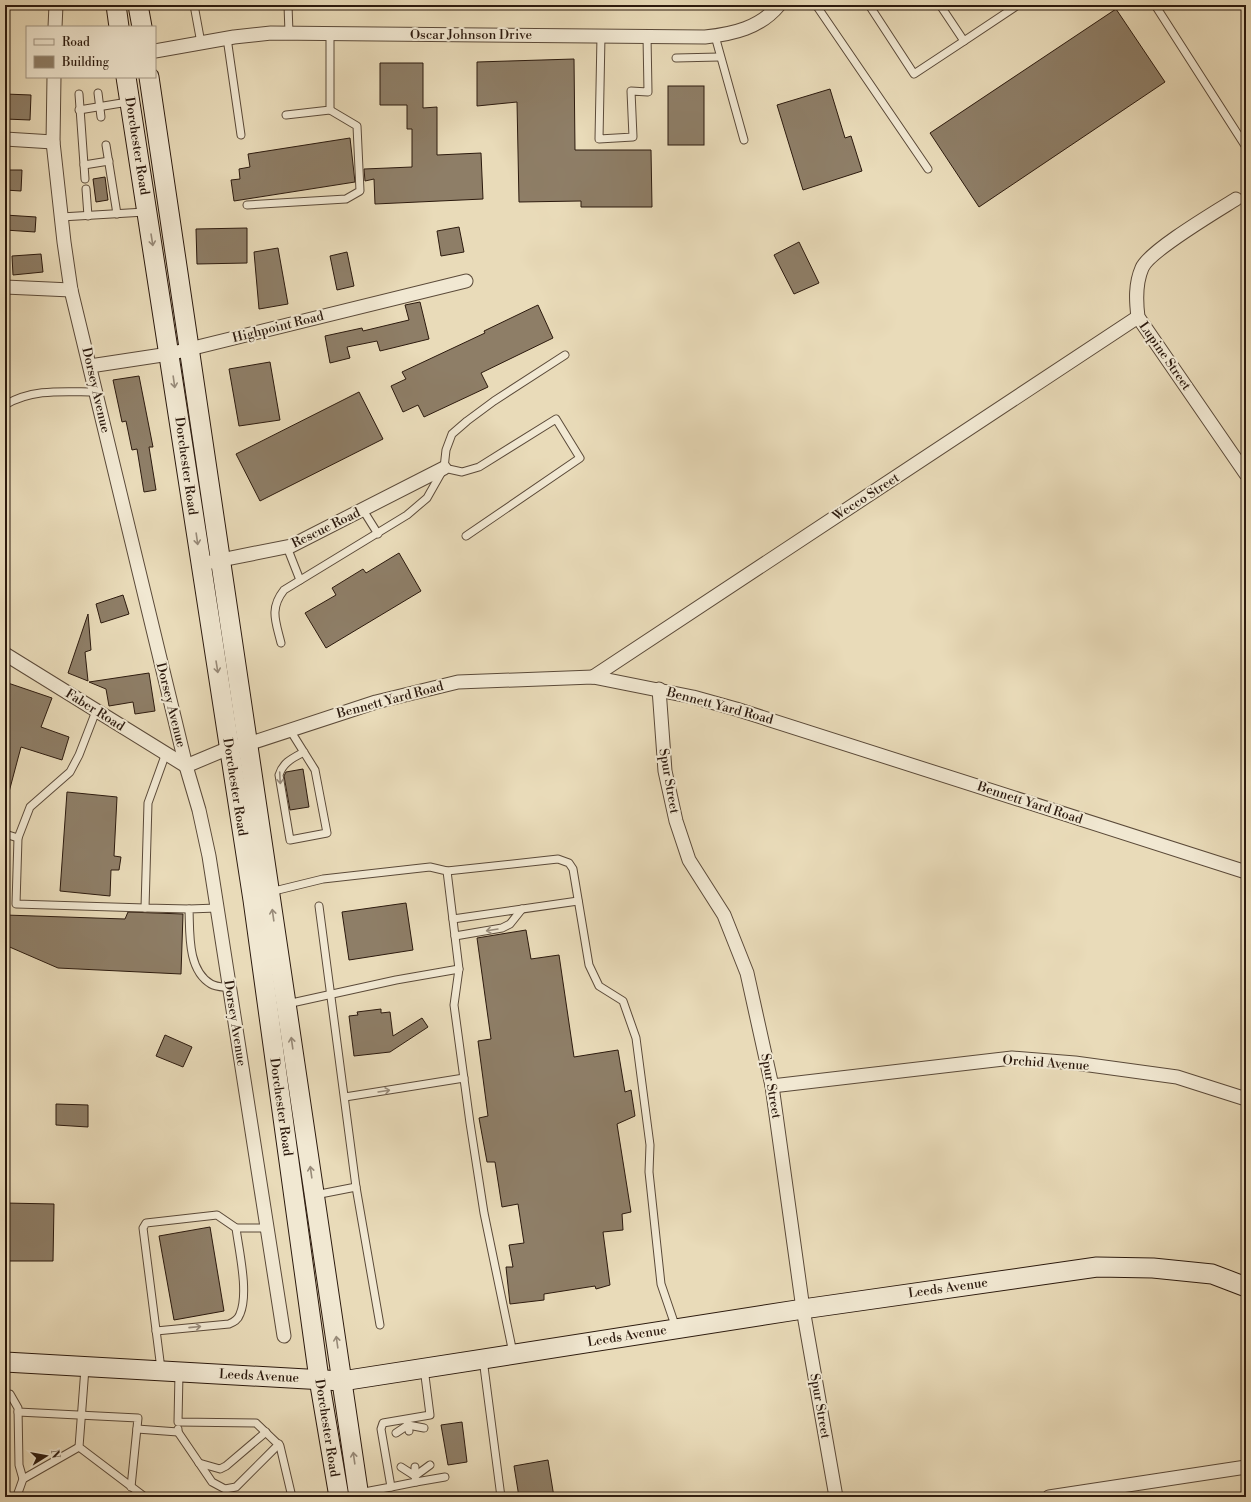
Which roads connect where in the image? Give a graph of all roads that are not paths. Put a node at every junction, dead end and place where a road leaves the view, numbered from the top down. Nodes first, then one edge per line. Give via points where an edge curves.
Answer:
1 (56, 5) edge
2 (116, 5) edge
3 (138, 5) edge
4 (194, 5) edge
5 (288, 5) edge
6 (779, 5) edge
7 (816, 5) edge
8 (869, 5) edge
9 (940, 5) edge
10 (1018, 5) edge
11 (1155, 5) edge
12 (55, 26) edge
13 (119, 26) edge
14 (142, 26) edge
15 (289, 34) junction
16 (330, 34) junction
17 (601, 36) junction
18 (646, 36) junction
19 (715, 36) junction
20 (227, 38) junction
21 (964, 41) junction
22 (201, 43) junction
23 (156, 51) edge
24 (720, 57) junction
25 (676, 58) dead end
26 (54, 78) edge
27 (126, 78) edge
28 (149, 78) edge
29 (98, 93) dead end
30 (79, 94) dead end
31 (130, 101) junction
32 (100, 107) junction
33 (79, 110) junction
34 (330, 110) junction
35 (286, 115) dead end
36 (102, 117) dead end
37 (241, 135) dead end
38 (5, 139) edge
39 (744, 140) dead end
40 (53, 142) junction
41 (106, 145) dead end
42 (1246, 147) edge
43 (109, 161) junction
44 (84, 166) junction
45 (928, 168) dead end
46 (85, 179) dead end
47 (86, 189) dead end
48 (1236, 199) dead end
49 (248, 205) dead end
50 (147, 212) junction
51 (117, 214) junction
52 (88, 216) junction
53 (61, 217) junction
54 (466, 281) dead end
55 (5, 287) edge
56 (71, 290) junction
57 (1138, 317) junction
58 (189, 349) junction
59 (169, 354) junction
60 (565, 354) dead end
61 (90, 366) junction
62 (96, 392) junction
63 (5, 405) edge
64 (444, 468) junction
65 (1246, 474) edge
66 (363, 510) junction
67 (378, 534) junction
68 (466, 536) dead end
69 (287, 547) junction
70 (221, 560) junction
71 (201, 564) junction
72 (300, 580) junction
73 (281, 643) dead end
74 (5, 654) edge
75 (594, 677) junction
76 (659, 690) junction
77 (96, 711) junction
78 (290, 730) junction
79 (248, 744) junction
80 (229, 748) junction
81 (304, 752) junction
82 (166, 753) junction
83 (186, 766) junction
84 (5, 834) edge
85 (18, 838) junction
86 (447, 871) junction
87 (1246, 872) edge
88 (270, 892) junction
89 (578, 901) junction
90 (320, 906) dead end
91 (145, 908) junction
92 (216, 908) junction
93 (189, 909) junction
94 (522, 909) junction
95 (452, 919) junction
96 (455, 936) junction
97 (459, 970) junction
98 (230, 988) junction
99 (331, 995) junction
100 (287, 1004) junction
101 (268, 1007) junction
102 (464, 1078) junction
103 (772, 1086) junction
104 (345, 1097) junction
105 (1246, 1099) edge
106 (356, 1187) junction
107 (315, 1196) junction
108 (236, 1228) junction
109 (267, 1228) junction
110 (1246, 1287) edge
111 (803, 1309) junction
112 (380, 1324) dead end
113 (676, 1329) junction
114 (156, 1331) junction
115 (284, 1336) dead end
116 (513, 1354) junction
117 (483, 1359) junction
118 (5, 1362) edge
119 (85, 1366) junction
120 (424, 1368) junction
121 (170, 1371) junction
122 (319, 1379) junction
123 (342, 1381) junction
124 (5, 1394) edge
125 (18, 1412) junction
126 (82, 1414) junction
127 (178, 1422) junction
128 (408, 1425) junction
129 (424, 1428) dead end
130 (137, 1429) junction
131 (178, 1432) junction
132 (266, 1432) junction
133 (396, 1433) dead end
134 (279, 1444) junction
135 (79, 1447) junction
136 (199, 1463) junction
137 (430, 1466) dead end
138 (401, 1467) dead end
139 (415, 1467) dead end
140 (1246, 1467) edge
141 (445, 1477) dead end
142 (23, 1479) junction
143 (415, 1479) junction
144 (391, 1486) junction
145 (131, 1487) junction
146 (359, 1495) edge
147 (20, 1497) edge
148 (145, 1497) edge
149 (292, 1497) edge
150 (339, 1497) edge
151 (501, 1497) edge
152 (836, 1497) edge
153 (1049, 1497) edge

1 - 12 street
2 - 13 main road
3 - 14 main road
4 - 22 lane
5 - 15 lane
6 - 19 street, Oscar Johnson Drive via 758,23
7 - 45 lane
8 - 21 lane via 914,74
9 - 21 lane
10 - 21 lane
11 - 42 lane
15 - 16 street, Oscar Johnson Drive
15 - 20 street, Oscar Johnson Drive via 271,33
16 - 17 street, Oscar Johnson Drive
16 - 34 lane
17 - 18 street, Oscar Johnson Drive
17 - 18 lane via 599,139 632,137 631,91 648,92
18 - 19 street, Oscar Johnson Drive
19 - 24 lane
20 - 22 street, Oscar Johnson Drive
20 - 37 lane
22 - 23 street, Oscar Johnson Drive
24 - 25 lane
24 - 39 lane
26 - 40 street, Dorsey Avenue
27 - 31 main road, Dorchester Road
28 - 58 main road, Dorchester Road
29 - 32 lane
30 - 33 lane
31 - 32 lane
31 - 50 main road, Dorchester Road
32 - 33 lane
32 - 36 lane
33 - 44 lane
34 - 35 lane
34 - 49 lane via 357,126 360,191 346,199
38 - 40 street
40 - 53 street, Dorsey Avenue
41 - 43 lane
43 - 44 lane
43 - 51 lane
44 - 46 lane
47 - 52 lane
48 - 57 street, Lupine Street via 1162,247 1142,267 1135,296
50 - 51 lane
50 -> 59 main road, Dorchester Road
51 - 52 lane
52 - 53 lane
53 - 56 street, Dorsey Avenue
54 - 58 street, Highpoint Road
55 - 56 street
56 - 61 street, Dorsey Avenue
57 - 65 street, Lupine Street
57 - 75 street, Wecco Street
58 - 59 street, Highpoint Road
58 - 70 main road, Dorchester Road
59 - 61 street, Highpoint Road
59 -> 71 main road, Dorchester Road
60 - 64 lane via 489,405 452,434 446,450
61 - 62 street, Dorsey Avenue
62 - 63 lane via 34,393
62 - 83 street, Dorsey Avenue
64 - 66 street, Rescue Road
64 - 67 lane via 427,498
64 - 68 lane via 462,472 479,467 556,419 580,458
66 - 67 lane
66 - 69 street, Rescue Road
67 - 72 lane
69 - 70 street, Rescue Road
69 - 72 lane
70 - 71 street, Rescue Road
70 - 79 main road, Dorchester Road
71 -> 80 main road, Dorchester Road
72 - 73 lane via 284,590 276,600 275,611
74 - 77 street, Faber Road
75 - 76 street, Bennett Yard Road
75 - 78 street, Bennett Yard Road via 458,682 376,702
76 - 87 street, Bennett Yard Road via 736,709
76 - 103 street, Spur Street via 664,771 676,821 689,860 724,915 747,973
77 - 82 street, Faber Road
77 - 85 lane via 70,772 30,807
78 - 79 street, Bennett Yard Road
78 - 81 lane
79 - 80 street, Bennett Yard Road
79 - 88 main road, Dorchester Road
80 - 83 street, Bennett Yard Road
80 - 101 main road, Dorchester Road
81 -> 81 lane via 286,762 279,775 290,840 327,833 315,770
82 - 83 street, Faber Road
82 - 91 lane via 148,803
83 - 92 street, Dorsey Avenue via 209,856
84 - 85 lane
85 - 91 lane via 16,904
86 - 88 lane via 430,867 323,879
86 - 89 lane via 558,859 569,863 573,869
86 - 95 lane
100 -> 88 main road, Dorchester Road
89 - 94 lane
89 - 113 lane via 589,965 600,986 623,1001 636,1038 650,1145 649,1172 661,1284
90 - 99 lane
91 - 93 lane
92 - 93 lane
92 - 98 street, Dorsey Avenue
93 - 98 lane via 192,956 198,969 212,985
94 - 95 lane
94 -> 96 lane via 510,924 502,928
95 - 96 lane
96 - 97 lane
97 - 99 lane via 396,980
97 - 102 lane via 454,1005
98 - 109 street, Dorsey Avenue
99 - 100 lane
99 - 104 lane
100 - 101 main road
107 -> 100 main road, Dorchester Road
101 - 122 main road, Dorchester Road
104 -> 102 lane
102 - 116 lane via 484,1213
103 - 105 street, Orchid Avenue via 1012,1058 1177,1076
103 - 111 street, Spur Street
104 - 106 lane
106 - 107 lane
106 - 112 lane
123 -> 107 main road, Dorchester Road
108 - 109 lane
114 -> 108 lane via 229,1324 240,1316 243,1307 243,1284
108 - 114 lane via 217,1215 146,1223 143,1228
109 - 115 street, Dorsey Avenue
110 - 111 main road, Leeds Avenue via 1212,1274 1153,1268 1097,1267
111 - 113 main road, Leeds Avenue
111 - 152 street, Spur Street
113 - 116 main road, Leeds Avenue
114 - 121 lane
116 - 117 main road, Leeds Avenue
117 - 120 main road, Leeds Avenue
117 - 151 lane
118 - 119 main road, Leeds Avenue
119 - 121 main road, Leeds Avenue
119 - 126 lane
120 - 123 main road, Leeds Avenue
120 - 128 lane via 430,1415
121 - 122 main road, Leeds Avenue
121 - 127 lane
122 - 123 main road, Leeds Avenue
122 - 150 main road, Dorchester Road
146 -> 123 main road, Dorchester Road
124 - 125 lane via 10,1394
125 - 126 lane
125 - 142 lane via 19,1465
126 - 130 lane via 138,1418
126 - 135 lane
127 - 131 lane
127 - 132 lane via 256,1423
128 - 129 lane
128 - 133 lane
128 - 144 lane via 383,1424 381,1429
130 - 131 lane
130 - 145 lane
131 - 136 lane
132 - 134 lane
132 - 136 lane via 220,1470
134 - 136 lane via 236,1487 225,1489 212,1482
134 - 149 lane
135 - 142 lane
135 - 145 lane
137 - 143 lane
138 - 143 lane
139 - 143 lane
140 - 153 street
141 - 143 lane
142 - 147 lane via 18,1493
143 - 144 lane
144 - 146 lane
145 - 148 lane

